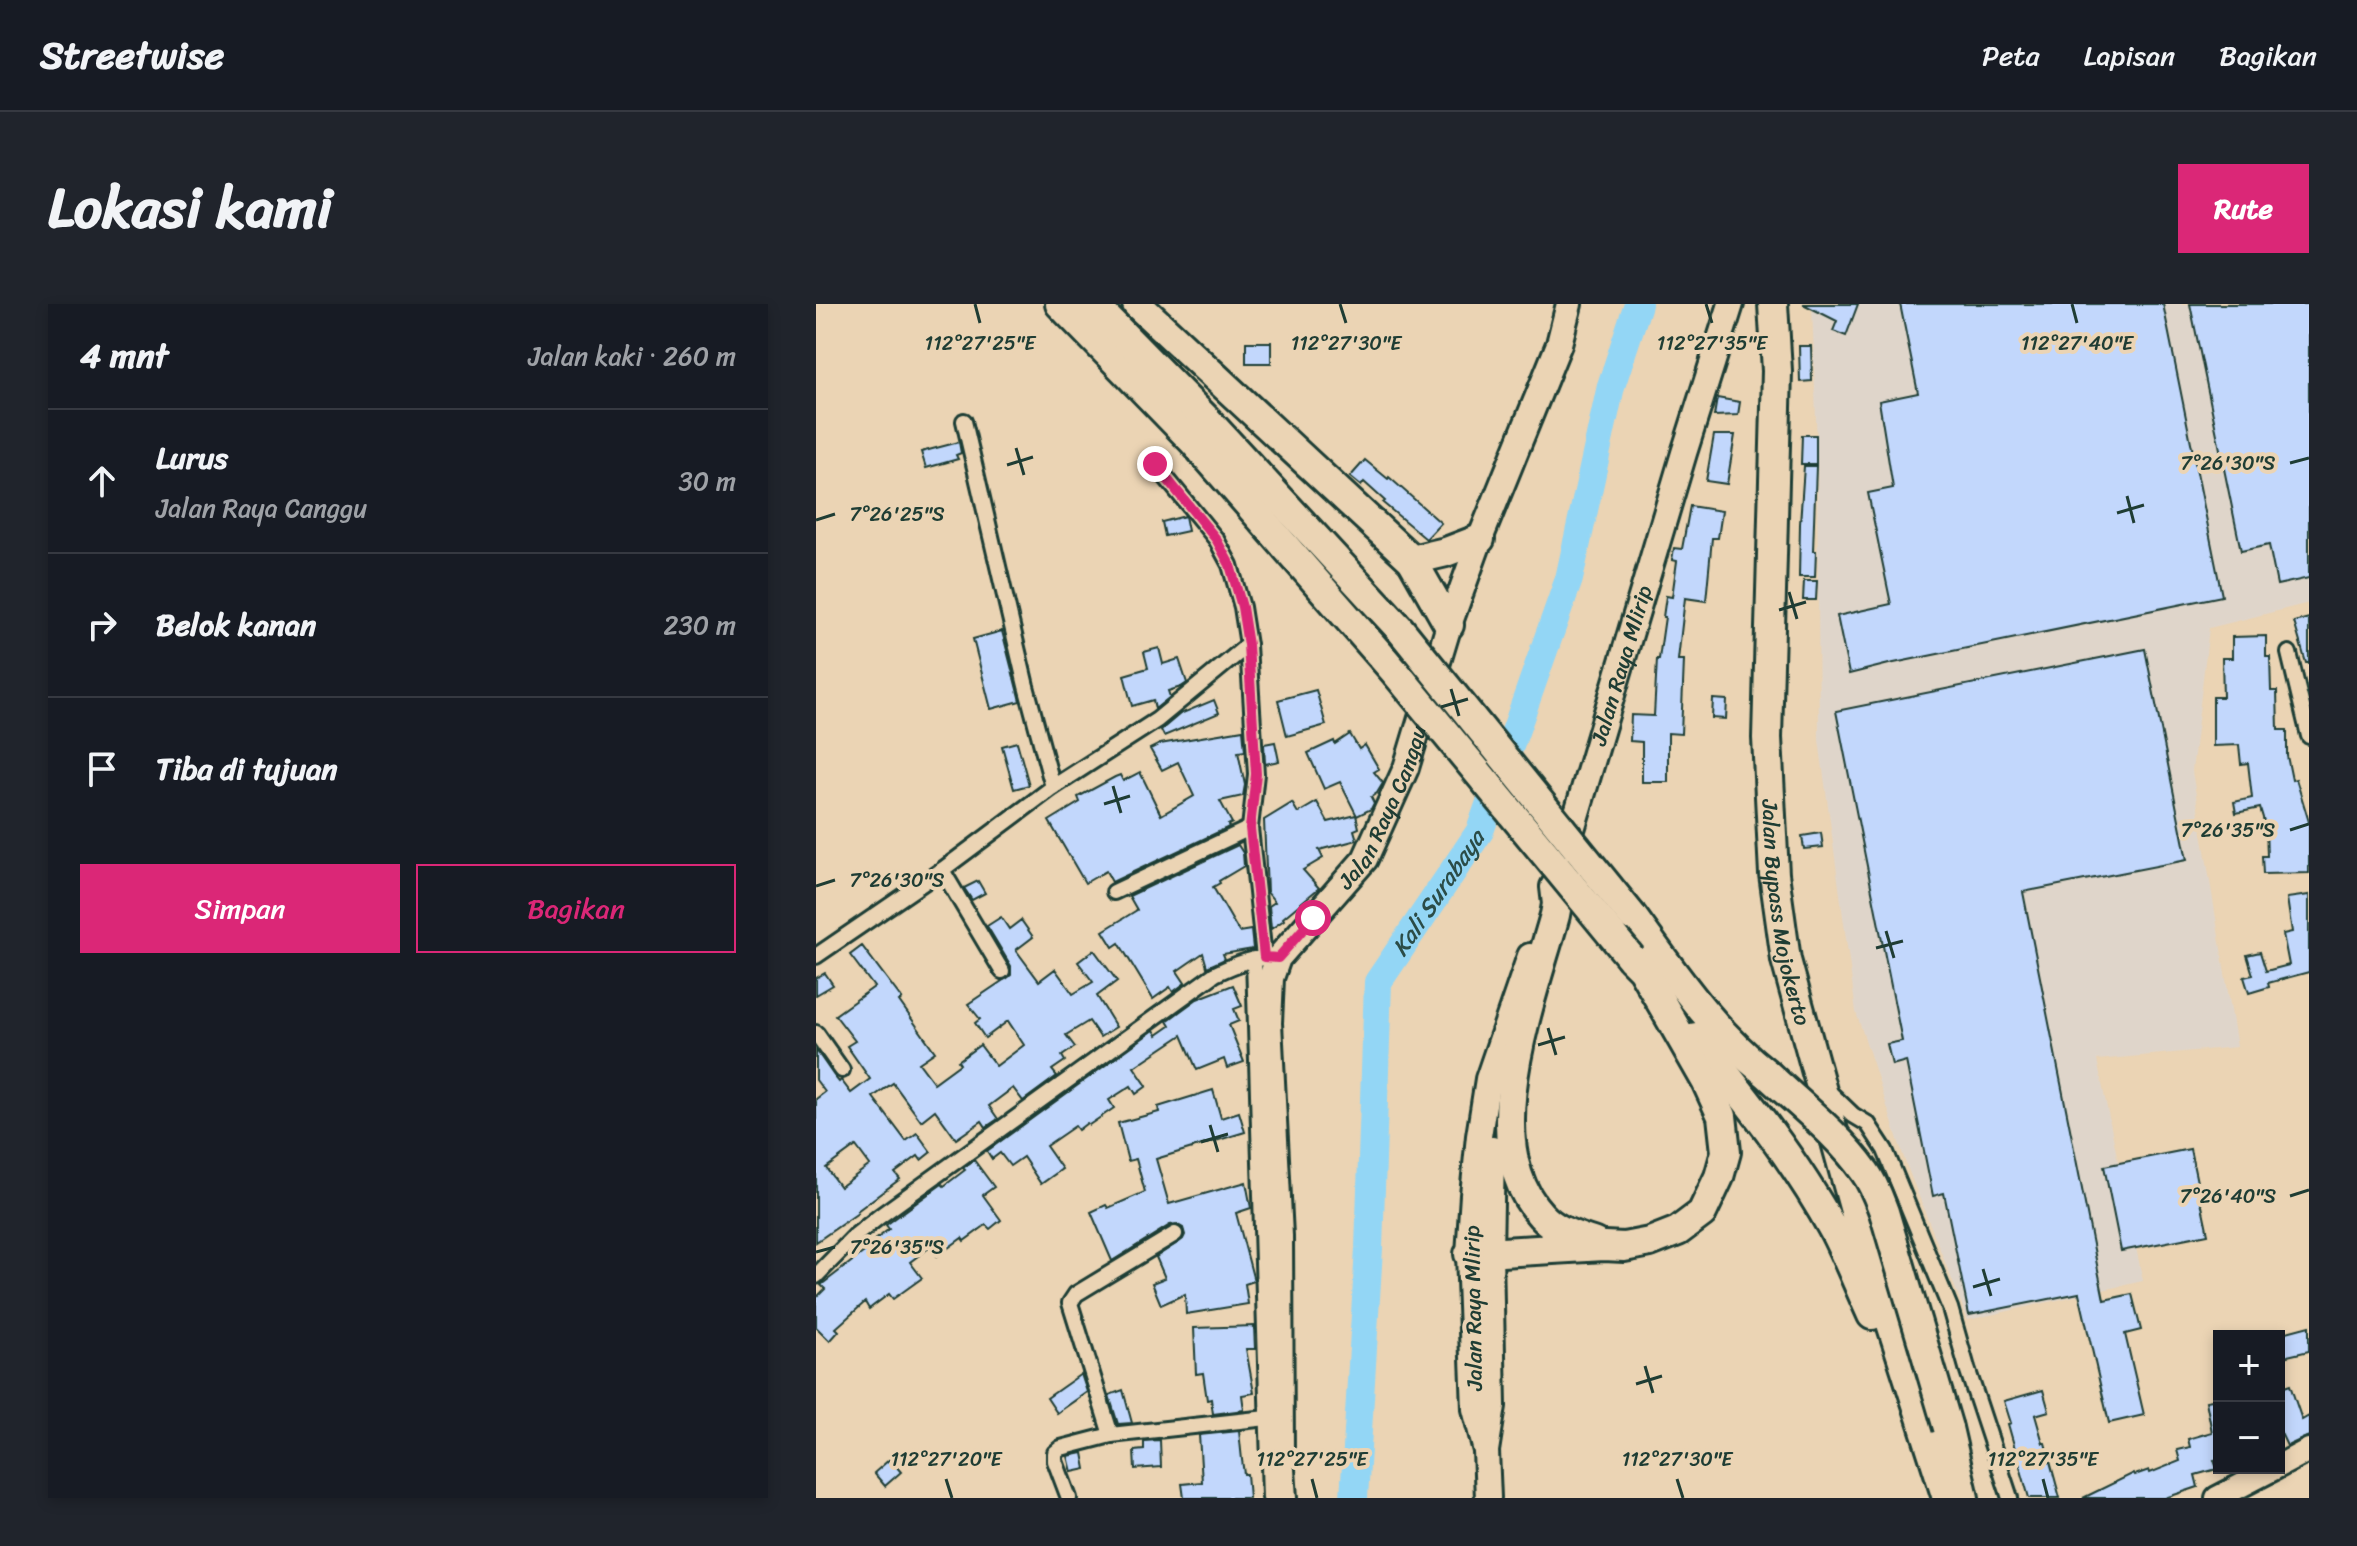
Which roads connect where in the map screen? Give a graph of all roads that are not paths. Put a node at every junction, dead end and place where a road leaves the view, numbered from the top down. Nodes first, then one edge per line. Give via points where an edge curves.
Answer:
1 (1060, 304) edge
2 (1093, 304) edge
3 (1137, 304) edge
4 (1569, 304) edge
5 (1731, 304) edge
6 (1761, 304) edge
7 (1773, 304) edge
8 (964, 421) dead end
9 (1155, 464) dead end
10 (1480, 539) junction
11 (1412, 560) junction
12 (1449, 625) junction
13 (1248, 645) junction
14 (2289, 653) dead end
15 (2309, 736) edge
16 (1053, 787) junction
17 (1250, 828) junction
18 (942, 870) junction
19 (1555, 887) junction
20 (1114, 892) dead end
21 (816, 956) edge
22 (1265, 958) junction
23 (1636, 964) junction
24 (1002, 971) dead end
25 (816, 1033) edge
26 (842, 1070) dead end
27 (1817, 1080) junction
28 (1175, 1234) dead end
29 (1604, 1246) junction
30 (1480, 1254) junction
31 (816, 1276) edge
32 (1874, 1319) junction
33 (1267, 1418) junction
34 (1111, 1435) junction
35 (2309, 1450) edge
36 (2285, 1463) edge
37 (2263, 1474) edge
38 (1069, 1498) edge
39 (1270, 1498) edge
40 (1284, 1498) edge
41 (1488, 1498) edge
42 (1930, 1498) edge
43 (1947, 1498) edge
44 (1964, 1498) edge
45 (2010, 1498) edge
46 (2217, 1498) edge

1 - 23 highway, bridge via 1194,442 1396,673
2 - 44 highway, bridge via 1399,628 1720,1032 1866,1174 1884,1212
3 - 11 highway
4 - 10 main road, Jalan Raya Canggu via 1559,344
5 - 19 main road, Jalan Raya Mlirip
6 - 32 highway, Jalan Bypass Mojokerto via 1764,369 1751,771 1755,856 1779,995
7 - 27 highway, Jalan Bypass Mojokerto via 1777,371 1769,799 1778,916
8 - 16 street
9 - 13 street via 1216,539 1230,565
10 - 11 highway
10 - 12 main road, Jalan Raya Canggu
11 - 12 highway
12 - 22 main road, Jalan Raya Canggu via 1406,768 1365,859
13 - 16 street via 1157,720
13 - 17 street via 1256,774
14 - 15 street
16 - 18 street
17 - 20 street
17 - 22 street
18 - 21 street
18 - 24 street
19 - 29 highway via 1555,915 1513,1080 1512,1153 1524,1192 1542,1216 1566,1233
19 - 30 main road, Jalan Raya Mlirip via 1488,1079 1479,1136
22 - 31 street via 1215,974 893,1206
22 - 33 street
22 - 40 main road, Jalan Raya Canggu via 1271,978
23 - 29 highway via 1706,1081 1722,1116 1726,1152 1702,1213 1678,1231 1650,1242
23 - 32 highway via 1752,1105 1794,1165 1834,1232
25 - 26 street
27 - 43 highway, Jalan Bypass Mojokerto
27 - 45 street via 1868,1124 1885,1150 1950,1308
28 - 34 street via 1076,1294 1070,1303
29 - 30 highway
30 - 41 main road, Jalan Raya Mlirip via 1475,1409 1486,1451
32 - 42 highway, Jalan Bypass Mojokerto
33 - 34 street
33 - 39 street
34 - 38 street via 1057,1450 1055,1461
35 - 36 street
37 - 46 street

